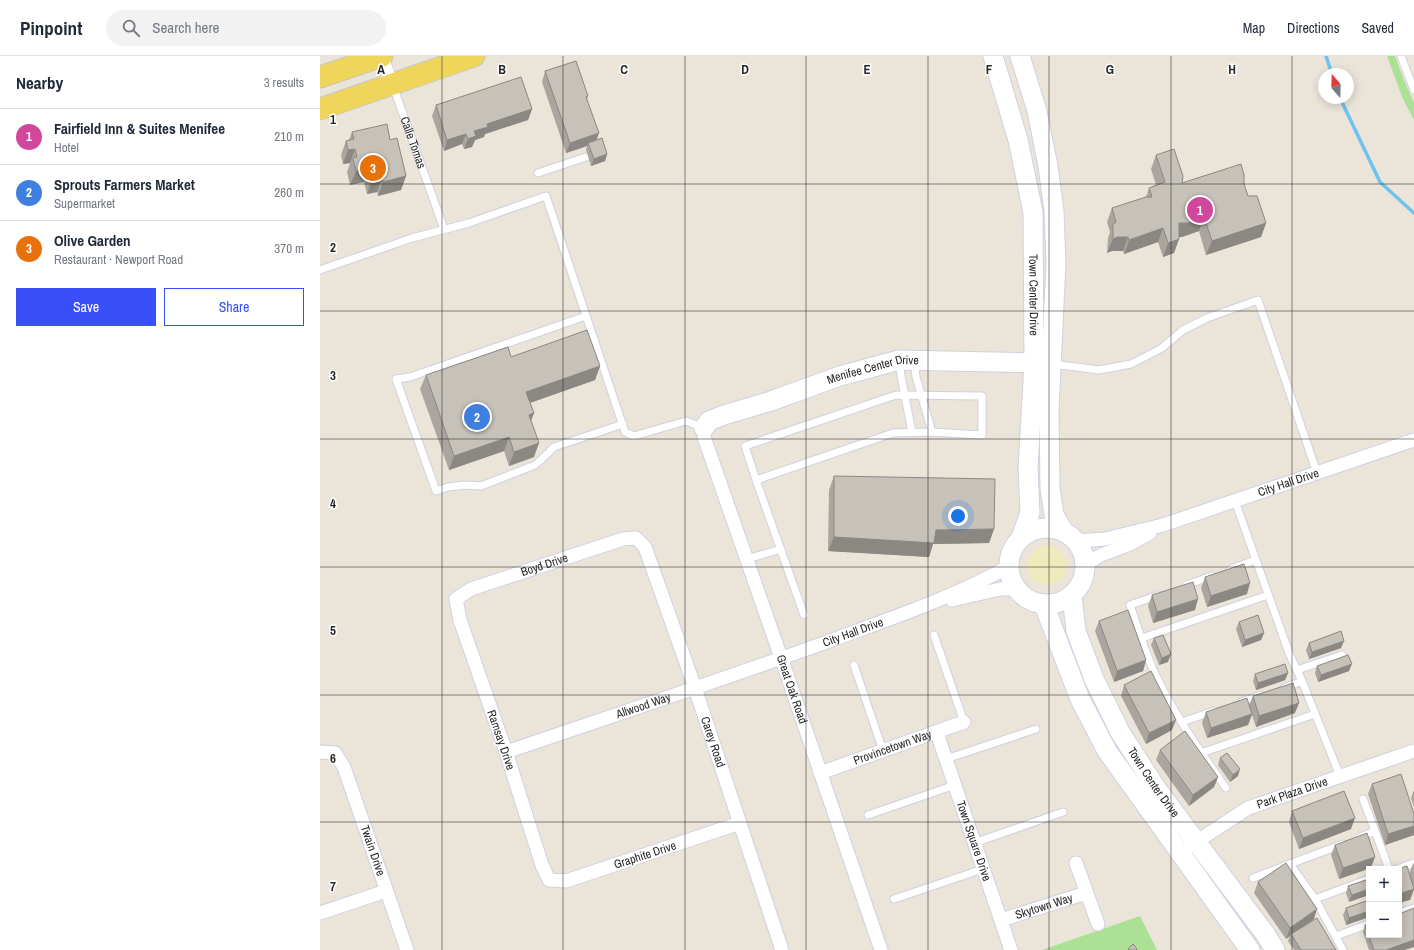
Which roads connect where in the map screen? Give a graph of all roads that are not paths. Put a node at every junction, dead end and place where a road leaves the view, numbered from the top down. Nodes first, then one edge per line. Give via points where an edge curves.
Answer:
1 (382, 56) edge
2 (474, 56) edge
3 (1020, 56) edge
4 (1401, 56) edge
5 (994, 59) edge
6 (320, 77) edge
7 (392, 84) junction
8 (1414, 90) edge
9 (320, 109) edge
10 (586, 157) dead end
11 (1048, 171) junction
12 (538, 173) dead end
13 (444, 229) junction
14 (320, 270) edge
15 (586, 316) junction
16 (906, 360) junction
17 (1043, 363) junction
18 (904, 395) junction
19 (921, 396) junction
20 (623, 424) junction
21 (704, 428) junction
22 (912, 432) junction
23 (932, 432) junction
24 (1414, 440) edge
25 (1317, 473) junction
26 (756, 480) junction
27 (1235, 501) junction
28 (1163, 525) junction
29 (1070, 536) junction
30 (1021, 537) junction
31 (636, 538) joint
32 (781, 549) junction
33 (747, 559) junction
34 (1255, 560) junction
35 (1085, 565) junction
36 (1008, 567) junction
37 (1226, 571) edge
38 (1218, 573) edge
39 (1182, 586) edge
40 (1015, 589) junction
41 (1167, 592) edge
42 (1072, 595) junction
43 (1268, 595) junction
44 (456, 600) joint
45 (1044, 605) junction
46 (923, 607) junction
47 (804, 615) dead end
48 (934, 635) dead end
49 (1142, 638) junction
50 (1342, 655) dead end
51 (782, 658) junction
52 (854, 665) dead end
53 (1297, 670) junction
54 (1302, 681) junction
55 (695, 688) junction
56 (1280, 689) edge
57 (1265, 694) edge
58 (1234, 704) edge
59 (1219, 709) edge
60 (1315, 714) junction
61 (964, 722) joint
62 (1182, 722) junction
63 (1036, 729) dead end
64 (937, 733) junction
65 (883, 751) junction
66 (320, 752) edge
67 (506, 752) junction
68 (1414, 752) edge
69 (1201, 753) junction
70 (946, 759) junction
71 (820, 773) junction
72 (1340, 776) junction
73 (954, 785) junction
74 (1226, 788) dead end
75 (1363, 799) dead end
76 (1063, 812) dead end
77 (868, 815) dead end
78 (740, 824) junction
79 (1374, 831) junction
80 (974, 842) junction
81 (1196, 842) junction
82 (1180, 853) junction
83 (1076, 863) dead end
84 (1414, 863) edge
85 (1290, 864) junction
86 (1388, 866) edge
87 (1402, 867) edge
88 (983, 869) junction
89 (1253, 878) dead end
90 (549, 880) joint
91 (1366, 880) edge
92 (386, 891) junction
93 (1086, 892) junction
94 (894, 899) dead end
95 (1315, 900) junction
96 (1414, 908) edge
97 (1402, 912) edge
98 (320, 913) edge
99 (1001, 920) junction
100 (1098, 924) dead end
101 (1366, 925) edge
102 (1336, 936) junction
103 (407, 950) edge
104 (782, 950) edge
105 (881, 950) edge
106 (1010, 950) edge
107 (1250, 950) edge
108 (1275, 950) edge
109 (1343, 950) edge

1 - 6 main road
1 - 7 street, Calle Tomas
2 - 7 main road
3 - 11 street, Town Center Drive via 1037,112
4 - 8 lane
5 - 11 street via 1014,83 1032,162
5 - 17 street, Town Center Drive via 1018,140 1033,212
7 - 9 main road
7 - 13 lane, Calle Tomas
10 - 12 lane
11 - 17 street, Town Center Drive via 1054,211 1056,263
13 - 14 lane
13 - 15 lane via 546,196
15 - 20 lane
15 - 20 lane via 410,377 396,379 436,491 465,485 481,486 535,465 554,447
16 - 17 street, Menifee Center Drive
16 - 18 lane
16 - 19 lane via 916,377
16 - 21 street, Menifee Center Drive via 840,376 724,415 709,421
17 - 25 lane via 1099,370 1132,364 1162,348 1183,330 1258,300
17 - 29 street, Town Center Drive via 1049,410 1050,488 1054,515
17 - 30 street, Town Center Drive via 1028,468 1030,513
18 - 19 lane
18 - 22 lane
18 - 26 lane via 896,395 745,446
19 - 23 lane
19 - 23 lane via 982,396 982,435
20 - 21 lane via 625,432 634,436 686,421
21 - 33 street, Great Oak Road via 704,437
22 - 23 lane
22 - 26 lane via 893,433
24 - 25 street, City Hall Drive
25 - 27 street, City Hall Drive
26 - 32 lane
27 - 28 street, City Hall Drive
27 - 34 lane
28 - 29 street, City Hall Drive via 1104,539
28 - 35 street, City Hall Drive via 1128,544 1101,554
29 - 30 street via 1053,528 1042,528
29 - 35 street, Town Center Drive via 1082,550
30 - 36 street, Town Center Drive via 1009,557
31 - 44 street, Boyd Drive via 622,539 471,589
31 - 55 street, Carey Road via 645,547
32 - 33 lane
32 - 47 lane
33 - 51 street, Great Oak Road
34 - 37 lane
34 - 43 lane
35 - 42 street via 1082,582
36 - 40 street
36 - 46 street, City Hall Drive
38 - 39 lane
40 - 45 street via 1028,600
40 - 46 street, City Hall Drive via 1000,589
41 - 49 lane via 1130,605
42 - 45 street via 1056,604
42 - 81 street, Town Center Drive via 1076,631 1094,679 1117,726 1156,788
43 - 49 lane
43 - 53 lane
44 - 67 street, Ramsay Drive via 460,620
45 - 82 street, Town Center Drive via 1080,699 1107,750
46 - 51 street, City Hall Drive
48 - 61 lane
49 - 62 lane via 1169,702
50 - 53 lane
51 - 55 street, Allwood Way
51 - 71 street, Great Oak Road
52 - 65 lane
53 - 54 lane
54 - 56 lane
54 - 60 lane
55 - 67 street, Allwood Way
55 - 78 street, Carey Road
57 - 58 lane
59 - 62 lane
60 - 69 lane
60 - 72 lane
61 - 64 street, Provincetown Way
62 - 69 lane
63 - 70 lane
64 - 65 street, Provincetown Way
64 - 70 street, Town Square Drive
65 - 71 street, Provincetown Way
66 - 92 street, Twain Drive via 335,753 344,767
67 - 90 street, Ramsay Drive
68 - 72 street, Park Plaza Drive
69 - 74 lane
70 - 73 street, Town Square Drive
71 - 105 street, Great Oak Road
72 - 81 street, Park Plaza Drive via 1248,808
73 - 77 lane
73 - 80 street, Town Square Drive
75 - 79 lane
76 - 80 lane
78 - 90 street, Graphite Drive via 566,881
78 - 104 street, Carey Road
79 - 85 lane
79 - 86 lane
80 - 88 street, Town Square Drive
81 - 82 street, Park Plaza Drive
81 - 108 street, Town Center Drive
82 - 107 street, Town Center Drive
83 - 93 street, Skytown Way
84 - 87 lane
85 - 89 lane
85 - 95 lane
88 - 94 lane
88 - 99 street, Town Square Drive
91 - 95 lane
92 - 98 street
92 - 103 street, Twain Drive
93 - 99 street, Skytown Way
93 - 100 street, Skytown Way
95 - 102 lane
96 - 97 lane
99 - 106 street, Town Square Drive
101 - 102 lane
102 - 109 lane

